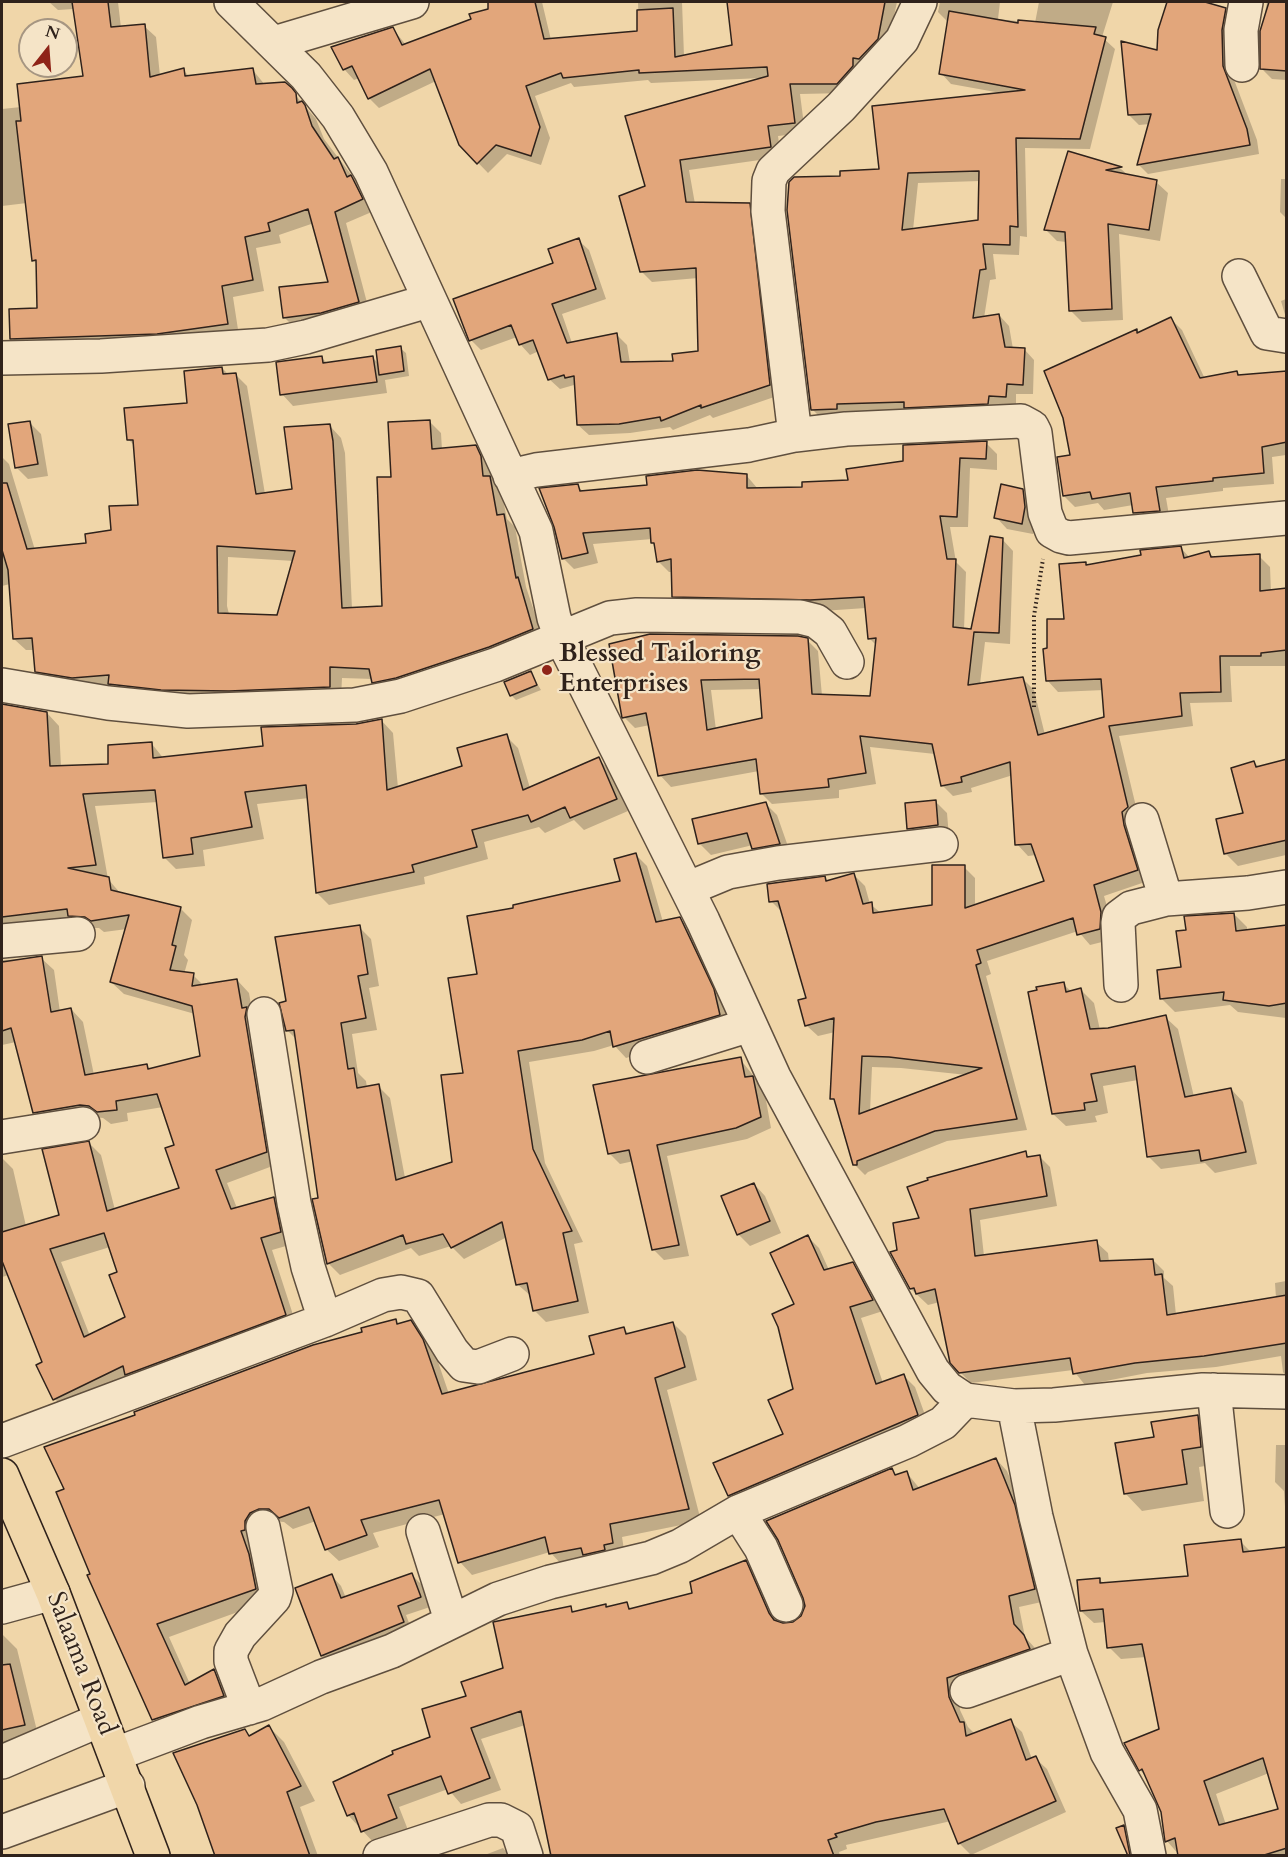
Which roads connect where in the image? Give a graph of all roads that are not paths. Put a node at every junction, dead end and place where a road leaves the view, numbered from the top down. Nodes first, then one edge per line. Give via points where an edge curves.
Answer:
1 (231, 2) edge
2 (412, 2) edge
3 (920, 2) edge
4 (1246, 2) edge
5 (274, 43) junction
6 (1242, 65) dead end
7 (1239, 276) dead end
8 (428, 301) junction
9 (1287, 336) edge
10 (2, 358) edge
11 (795, 435) junction
12 (510, 476) junction
13 (1287, 518) edge
14 (561, 637) junction
15 (847, 662) dead end
16 (2, 685) edge
17 (1142, 820) dead end
18 (941, 844) dead end
19 (1287, 887) edge
20 (687, 889) junction
21 (1166, 898) junction
22 (78, 934) dead end
23 (2, 941) edge
24 (1122, 985) dead end
25 (264, 1014) dead end
26 (750, 1025) junction
27 (646, 1057) dead end
28 (83, 1124) dead end
29 (2, 1137) edge
30 (326, 1320) junction
31 (513, 1354) dead end
32 (1214, 1390) junction
33 (1287, 1392) edge
34 (965, 1400) junction
35 (1014, 1406) junction
36 (2, 1441) edge
37 (2, 1475) edge
38 (1227, 1511) dead end
39 (738, 1512) junction
40 (263, 1527) dead end
41 (423, 1531) dead end
42 (53, 1593) junction
43 (786, 1605) dead end
44 (2, 1607) edge
45 (451, 1620) junction
46 (1071, 1654) junction
47 (967, 1691) dead end
48 (249, 1708) junction
49 (100, 1720) junction
50 (116, 1754) junction
51 (2, 1762) edge
52 (128, 1786) junction
53 (2, 1832) edge
54 (153, 1856) edge
55 (380, 1856) edge
56 (526, 1856) edge
57 (1149, 1856) edge

1 - 5 street
2 - 5 street
3 - 11 street via 902,40 841,107 773,171 769,181 768,212
4 - 6 street via 1241,30
5 - 8 street via 338,117 371,172
7 - 9 street via 1267,333
8 - 10 street via 268,345
8 - 12 street
11 - 12 street via 748,445
11 - 13 street via 1021,421 1035,433 1042,502 1052,531 1069,538
12 - 14 street via 536,531
14 - 15 street via 610,618 636,615 800,617 816,621 830,632
14 - 16 street via 495,665 401,696 355,705 188,711 108,703
14 - 20 street
17 - 21 street
18 - 20 street via 778,863 728,872
19 - 21 street
20 - 26 street
21 - 24 street via 1131,908 1119,917
22 - 23 street
25 - 30 street via 294,1203 308,1267
26 - 27 street
26 - 34 street via 774,1077 933,1371 947,1388
28 - 29 street
30 - 31 street via 383,1295 412,1294 427,1306 464,1365 478,1367
30 - 36 street
32 - 33 street
32 - 35 street via 1054,1406
32 - 38 street
34 - 35 street
34 - 39 street via 943,1423
35 - 46 street via 1036,1517
37 - 42 main road, Salaama Road
39 - 43 street via 761,1548
39 - 45 street via 651,1558 550,1582
40 - 48 street via 276,1591 231,1651 231,1661
41 - 45 street
42 - 44 street
42 - 49 main road, Salaama Road
45 - 48 street via 392,1651
46 - 47 street
46 - 57 street via 1107,1752 1140,1810
48 - 50 street
49 - 50 main road, Salaama Road
49 - 51 street
50 - 52 main road, Salaama Road
52 - 53 street
52 - 54 main road, Salaama Road
55 - 56 street via 489,1820 501,1820 517,1828

